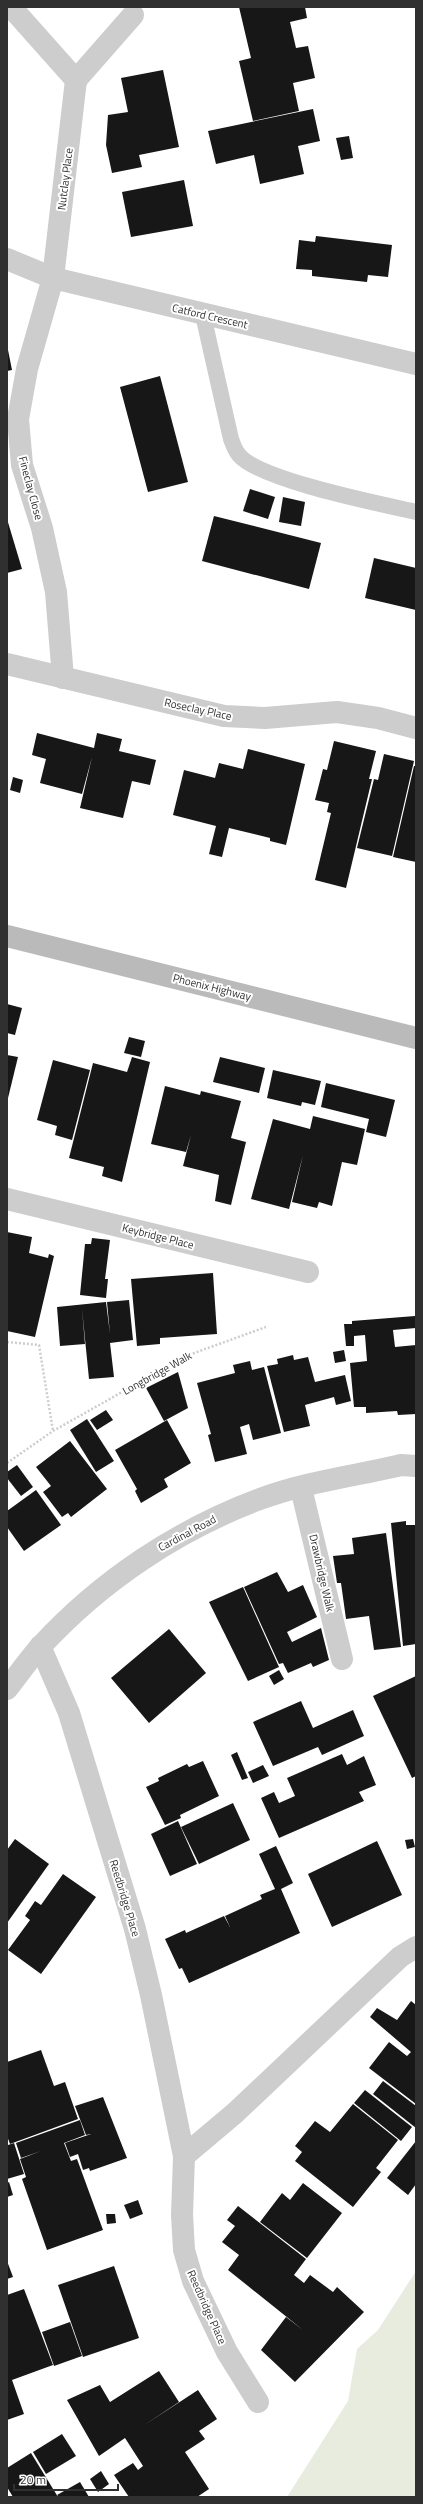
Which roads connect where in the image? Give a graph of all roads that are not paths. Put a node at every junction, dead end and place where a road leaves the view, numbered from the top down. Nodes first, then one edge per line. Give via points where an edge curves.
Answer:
1 (11, 7) edge
2 (132, 16) dead end
3 (76, 80) junction
4 (7, 259) edge
5 (54, 278) junction
6 (204, 315) junction
7 (416, 364) edge
8 (416, 512) edge
9 (7, 664) edge
10 (63, 678) junction
11 (416, 728) edge
12 (7, 936) edge
13 (416, 1038) edge
14 (7, 1199) edge
15 (308, 1272) dead end
16 (416, 1466) edge
17 (301, 1488) junction
18 (40, 1646) junction
19 (342, 1659) dead end
20 (7, 1689) edge
21 (416, 1947) edge
22 (184, 2156) junction
23 (258, 2402) dead end

1 - 3 street
2 - 3 street
3 - 5 street, Nutclay Place
4 - 5 street, Catford Crescent
5 - 6 street, Catford Crescent
5 - 10 street, Fineclay Close via 27,369 18,419 22,465 42,528 56,592
6 - 7 street, Catford Crescent
6 - 8 lane via 231,439 239,455 257,468 327,491
9 - 10 street, Roseclay Place
10 - 11 street, Roseclay Place via 224,716 265,718 337,712 378,718
12 - 13 main road, Phoenix Highway
14 - 15 street, Keybridge Place
16 - 17 street, Cardinal Road via 401,1465
17 - 18 street, Cardinal Road via 261,1499 213,1519 145,1556 99,1590
17 - 19 street, Drawbridge Walk
18 - 20 street, Cardinal Road
18 - 22 street, Reedbridge Place via 68,1713 135,1929
21 - 22 street via 400,1957 235,2113
22 - 23 street, Reedbridge Place via 184,2250 193,2281 227,2352

